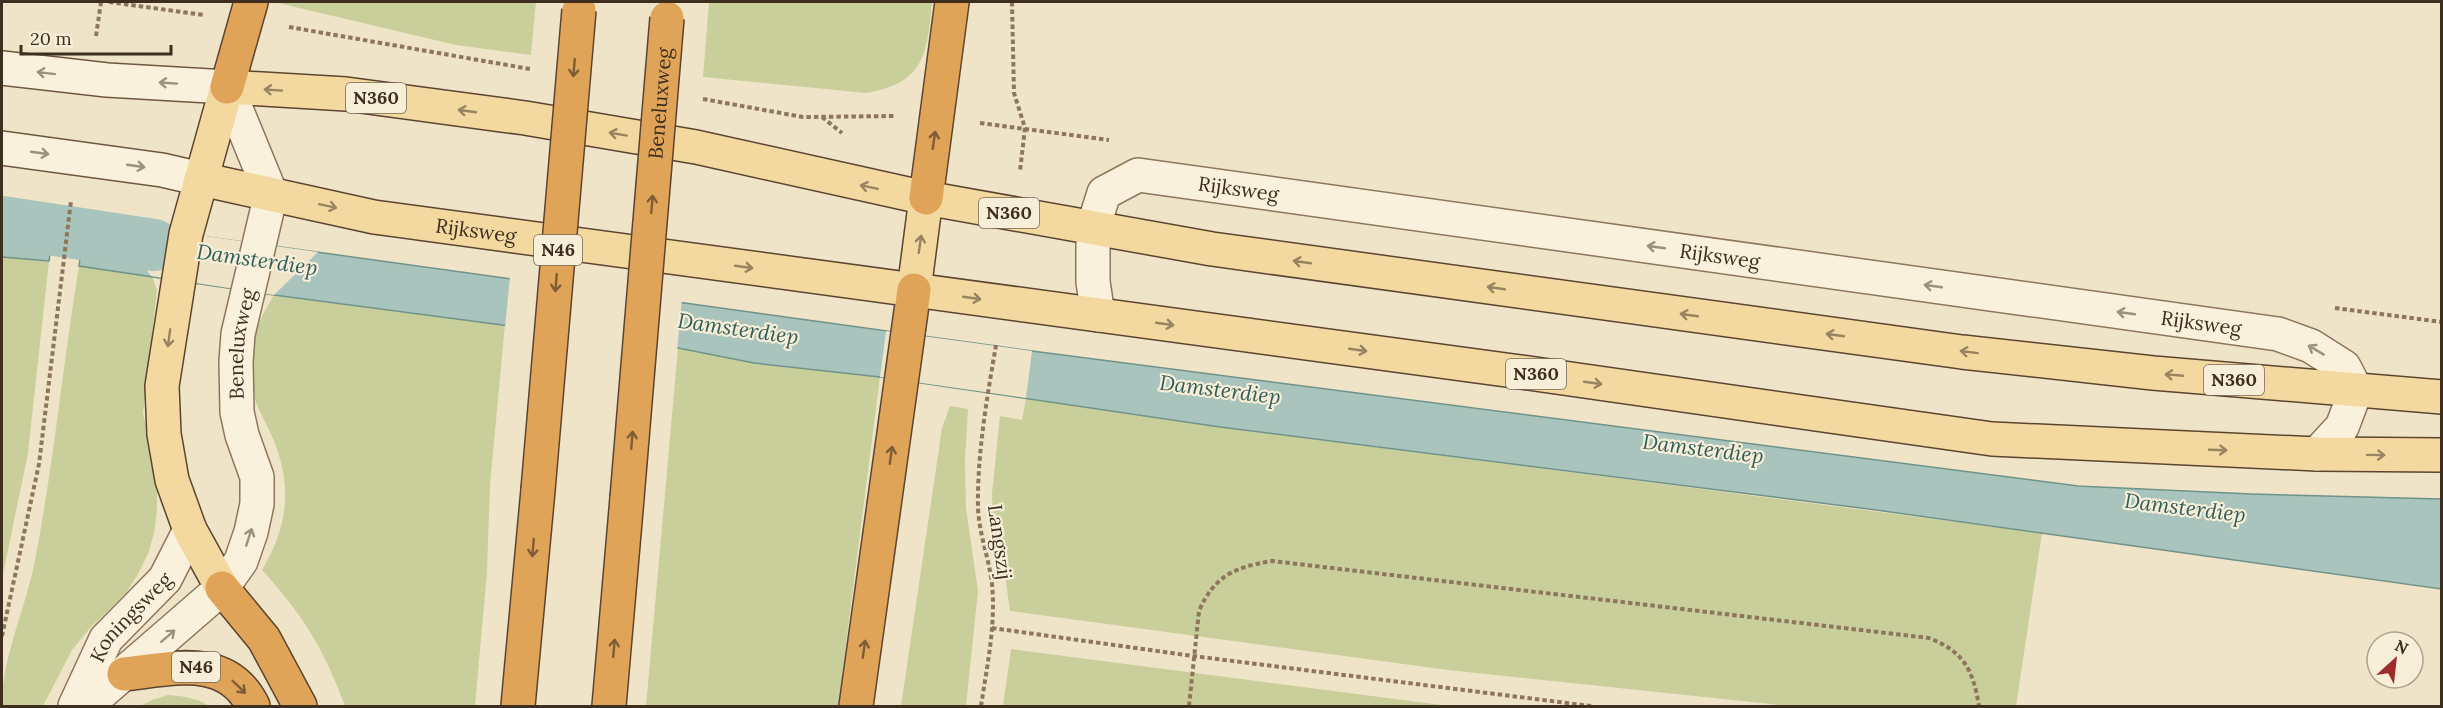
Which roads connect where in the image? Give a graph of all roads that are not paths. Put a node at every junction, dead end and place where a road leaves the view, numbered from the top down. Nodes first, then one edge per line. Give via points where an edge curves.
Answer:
1 (251, 2) edge
2 (952, 2) edge
3 (579, 6) edge
4 (668, 10) edge
5 (2, 68) edge
6 (226, 87) junction
7 (2, 148) edge
8 (201, 178) junction
9 (270, 194) junction
10 (926, 198) junction
11 (1093, 228) junction
12 (914, 290) junction
13 (1098, 315) junction
14 (2356, 390) junction
15 (2442, 397) edge
16 (2317, 454) junction
17 (2442, 455) edge
18 (190, 530) junction
19 (222, 588) junction
20 (124, 674) junction
21 (75, 706) edge
22 (86, 706) edge
23 (254, 706) edge
24 (300, 706) edge
25 (518, 706) edge
26 (609, 706) edge
27 (856, 706) edge

1 - 6 highway
10 -> 2 highway
3 -> 25 highway, N46, bridge
26 -> 4 highway, Beneluxweg, bridge
6 -> 5 street, N360
6 - 8 main road
6 - 9 street
10 -> 6 main road, N360 via 696,147 525,118 346,94
7 -> 8 street, Rijksweg / N360
8 - 9 main road, Rijksweg / N360
8 -> 18 main road via 186,234 162,386 172,480
9 -> 12 main road, Rijksweg / N360 via 374,217
19 -> 9 street, Beneluxweg via 240,561 257,504 257,477 242,435 236,388 238,334
10 - 11 main road, N360
12 -> 10 main road
11 - 13 street, Rijksweg via 1093,282
14 -> 11 main road, N360 via 2153,373 1916,346 1212,249
14 -> 11 street, Rijksweg via 2344,368 2311,346 2278,334 1138,175 1104,193
12 -> 13 main road, Rijksweg / N360
27 -> 12 highway
13 -> 16 main road, Rijksweg / N360 via 1992,439
14 - 15 main road, N360
14 - 16 street via 2342,427
16 -> 17 main road, Rijksweg / N360
18 - 19 main road
18 - 21 street, Koningsweg via 165,579 106,639
20 -> 19 street, Koningsweg
19 - 24 highway via 264,639
20 - 22 street, Koningsweg
20 -> 23 highway, N46 via 194,666 210,669 238,685

